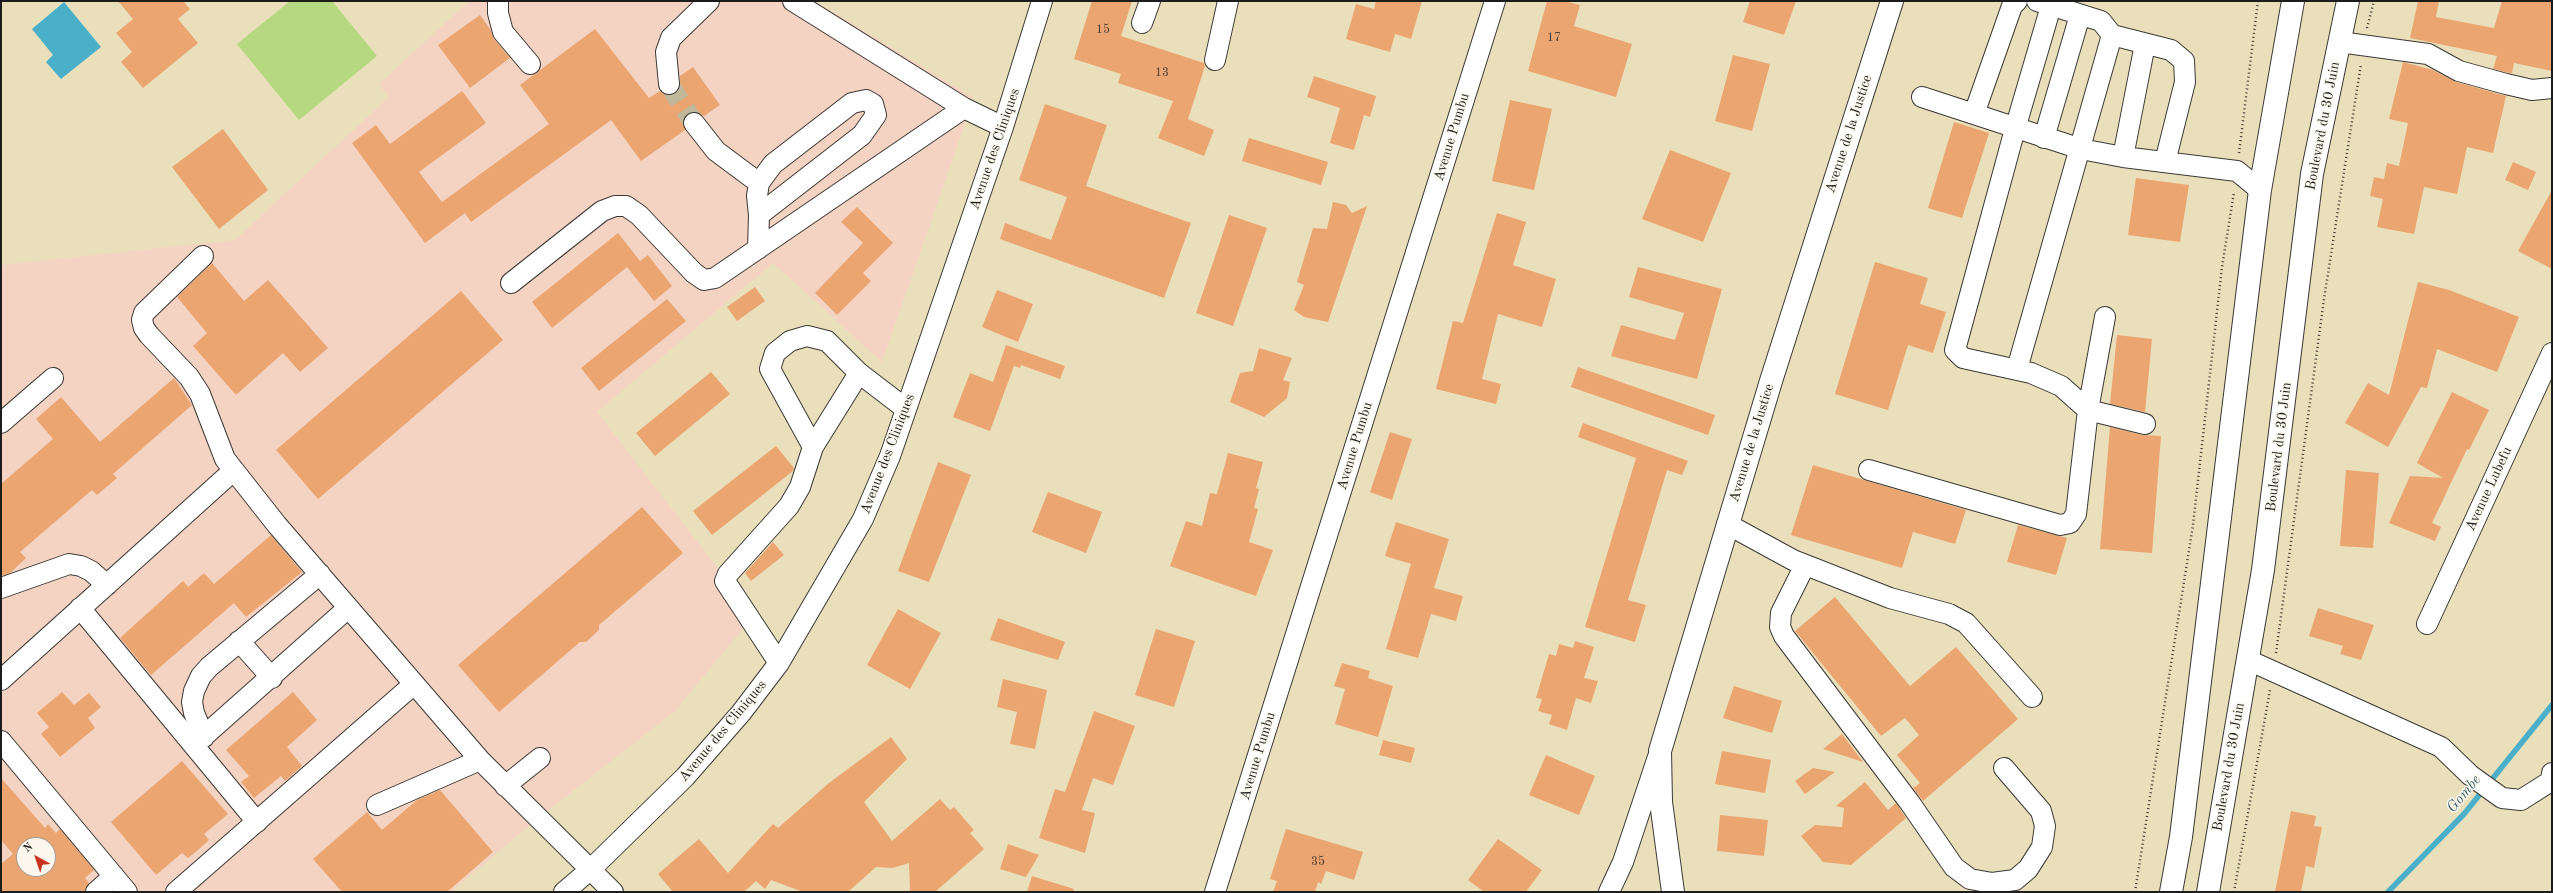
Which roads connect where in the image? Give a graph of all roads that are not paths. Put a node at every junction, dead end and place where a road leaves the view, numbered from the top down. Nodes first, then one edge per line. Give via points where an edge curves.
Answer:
1 (498, 1) edge
2 (709, 1) edge
3 (793, 1) edge
4 (1042, 1) edge
5 (1150, 1) edge
6 (1228, 1) edge
7 (1495, 1) edge
8 (1892, 1) edge
9 (2017, 1) edge
10 (2293, 1) edge
11 (2348, 1) edge
12 (2044, 4) edge
13 (2080, 15) junction
14 (1142, 23) dead end
15 (2112, 35) junction
16 (2339, 42) junction
17 (2145, 44) junction
18 (1215, 60) dead end
19 (530, 64) dead end
20 (669, 84) tunnel mouth
21 (2552, 88) edge
22 (1922, 96) dead end
23 (964, 108) junction
24 (1974, 114) junction
25 (694, 123) tunnel mouth
26 (1003, 128) junction
27 (2015, 128) junction
28 (2044, 138) junction
29 (2081, 149) junction
30 (2123, 157) junction
31 (2165, 162) junction
32 (759, 183) junction
33 (2260, 190) junction
34 (759, 215) junction
35 (758, 249) junction
36 (203, 256) dead end
37 (511, 283) dead end
38 (2105, 317) dead end
39 (2552, 353) edge
40 (2017, 369) junction
41 (859, 373) junction
42 (53, 378) dead end
43 (906, 409) junction
44 (2088, 410) junction
45 (1, 423) edge
46 (2145, 424) dead end
47 (813, 447) junction
48 (1869, 470) dead end
49 (233, 471) junction
50 (1727, 524) junction
51 (1805, 565) junction
52 (320, 574) junction
53 (107, 586) junction
54 (1, 588) edge
55 (80, 608) junction
56 (348, 608) junction
57 (2427, 624) dead end
58 (240, 641) junction
59 (2248, 660) junction
60 (779, 663) junction
61 (272, 678) junction
62 (1, 680) edge
63 (414, 684) junction
64 (2032, 697) dead end
65 (1, 741) edge
66 (199, 741) junction
67 (1660, 751) junction
68 (540, 758) dead end
69 (480, 760) junction
70 (2004, 768) dead end
71 (2552, 779) edge
72 (505, 786) junction
73 (377, 805) dead end
74 (257, 822) junction
75 (591, 869) junction
76 (114, 876) junction
77 (96, 892) edge
78 (128, 892) edge
79 (176, 892) edge
80 (564, 892) edge
81 (613, 892) edge
82 (1215, 892) edge
83 (1609, 892) edge
84 (1673, 892) edge
85 (2171, 892) edge
86 (2208, 892) edge

1 - 19 street via 503,32
2 - 20 street via 671,38 666,52
3 - 23 street
4 - 26 street, Avenue des Cliniques
5 - 14 street
6 - 18 street
7 - 82 street, Avenue Pumbu
8 - 50 main road, Avenue de la Justice
9 - 24 street via 2012,6
10 - 33 main road
11 - 16 main road, Boulevard du 30 Juin
12 - 13 street
12 - 27 street
13 - 15 street via 2101,21
13 - 28 street
15 - 17 street
15 - 29 street
16 - 21 street via 2428,54 2460,71 2506,84 2532,90
16 - 59 main road, Boulevard du 30 Juin via 2312,174 2282,429
17 - 30 street
17 - 31 street via 2171,50 2184,61 2185,82
22 - 24 street
23 - 26 street
23 - 35 street
24 - 27 street
25 - 32 street via 716,151
26 - 43 street, Avenue des Cliniques
27 - 28 street
27 - 40 street via 1956,350 1963,358
28 - 29 street
29 - 30 street
29 - 40 street
30 - 31 street
31 - 33 street via 2237,171
32 - 34 street
32 - 34 street via 772,164 852,103 866,100 876,108 873,123 862,135
33 - 85 main road via 2182,837
34 - 35 street
35 - 37 street via 715,278 704,280 694,273 639,215 626,206 615,206 602,211
36 - 49 street via 144,313 142,320 144,328 200,394 225,459
38 - 44 street
39 - 57 street, Avenue Lubefu
40 - 44 street via 2061,386
41 - 43 street
41 - 47 street
41 - 47 street via 827,341 807,336 790,341 775,353 770,369
42 - 45 street
43 - 60 street, Avenue des Cliniques via 890,456 863,519
44 - 46 street
44 - 48 street via 2076,514 2070,523 2060,525
47 - 60 street via 800,487 789,506 728,574 725,581
49 - 52 street
49 - 53 street
50 - 51 street
50 - 67 main road, Avenue de la Justice
51 - 64 street via 1890,598 1949,614 1966,624
51 - 70 street via 1781,613 1780,627 1784,636 1910,803 1954,867 1970,879 1992,883 2015,880 2028,869 2042,847 2045,826 2041,811
52 - 56 street
52 - 58 street
53 - 54 street via 91,571 69,564
53 - 55 street
55 - 62 street
55 - 66 street
56 - 61 street
56 - 63 street
58 - 61 street
58 - 66 street via 209,667 194,692 194,713
59 - 71 street via 2440,746 2470,775 2502,798 2521,800
59 - 86 main road, Boulevard du 30 Juin
60 - 75 street, Avenue des Cliniques via 741,713 685,777
61 - 66 street
63 - 69 street
63 - 74 street
65 - 76 street
66 - 74 street
67 - 83 street via 1623,862
67 - 84 main road, Avenue de la Justice via 1662,809
68 - 72 street
69 - 72 street
69 - 73 street
72 - 75 street
74 - 79 street
75 - 80 street, Avenue des Cliniques
75 - 81 street
76 - 77 street
76 - 78 street

